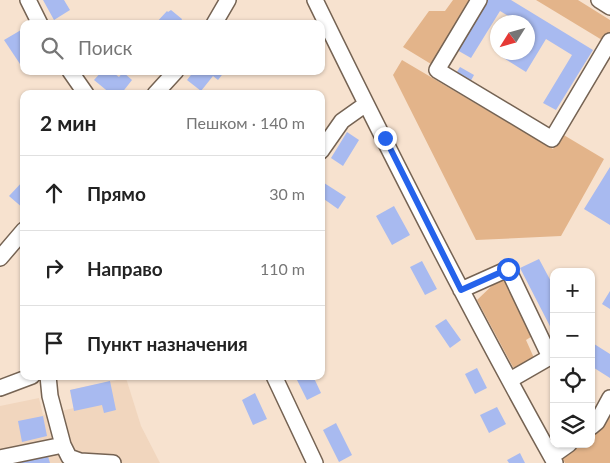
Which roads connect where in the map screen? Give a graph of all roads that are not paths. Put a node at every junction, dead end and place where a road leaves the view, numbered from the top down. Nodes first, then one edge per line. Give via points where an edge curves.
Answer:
1 (28, 0) edge
2 (228, 0) edge
3 (315, 0) edge
4 (479, 0) edge
5 (599, 0) edge
6 (610, 7) edge
7 (38, 20) edge
8 (216, 20) edge
9 (325, 20) edge
10 (325, 20) edge
11 (610, 40) edge
12 (73, 75) edge
13 (172, 75) edge
14 (83, 90) edge
15 (159, 90) edge
16 (366, 104) junction
17 (325, 145) edge
18 (20, 235) edge
19 (0, 258) edge
20 (461, 290) junction
21 (21, 380) edge
22 (48, 380) edge
23 (276, 380) edge
24 (510, 380) junction
25 (0, 388) edge
26 (610, 398) edge
27 (595, 424) edge
28 (63, 445) junction
29 (565, 448) edge
30 (0, 458) edge
31 (554, 460) edge
32 (113, 463) edge
33 (315, 463) edge

1 - 7 street
2 - 8 street
3 - 9 street
4 - 11 street via 437,70 552,138
5 - 6 street
10 - 16 street
12 - 14 street
13 - 15 street
16 - 17 street via 342,121
16 - 20 street
18 - 19 street
20 - 24 street
20 - 24 street via 508,269 550,357
21 - 25 street
22 - 28 street
23 - 33 street
24 - 31 street
26 - 27 street
28 - 30 street
28 - 32 street via 69,456 80,462
29 - 31 street

